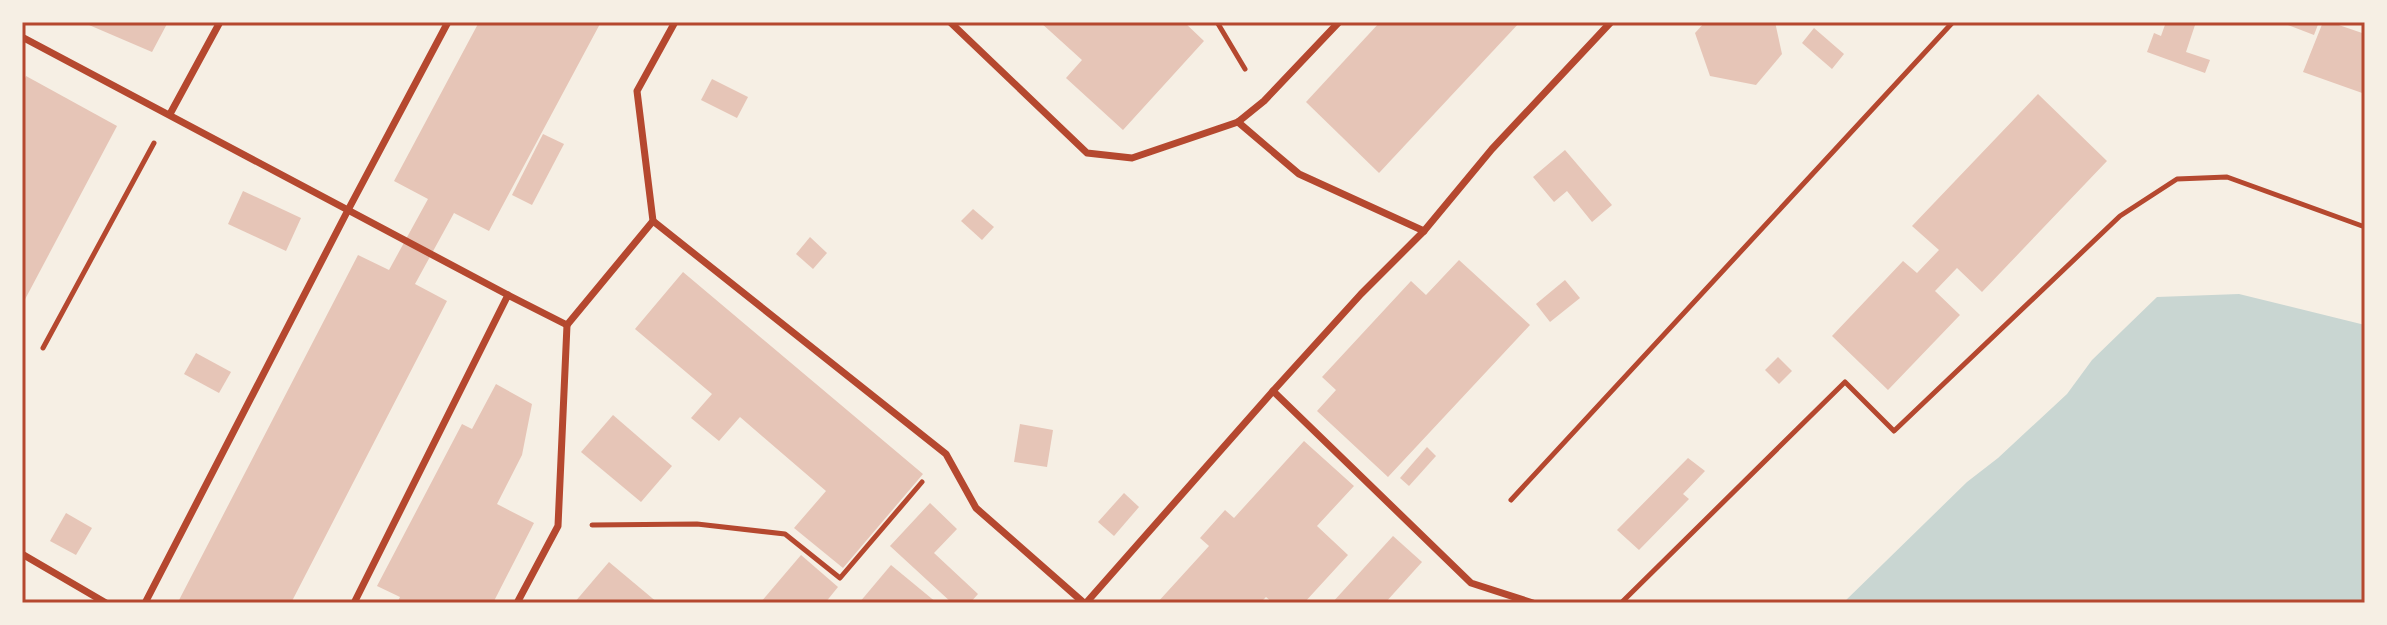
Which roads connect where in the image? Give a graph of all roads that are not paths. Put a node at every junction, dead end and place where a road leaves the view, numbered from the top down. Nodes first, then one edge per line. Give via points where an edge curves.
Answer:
1 (220, 22) edge
2 (448, 22) edge
3 (675, 22) edge
4 (950, 22) edge
5 (1339, 22) edge
6 (1611, 22) edge
7 (22, 37) edge
8 (170, 114) junction
9 (1238, 122) junction
10 (347, 212) junction
11 (653, 221) junction
12 (1424, 231) junction
13 (508, 295) junction
14 (567, 325) junction
15 (1273, 391) junction
16 (22, 554) edge
17 (106, 603) edge
18 (145, 603) edge
19 (354, 603) edge
20 (517, 603) edge
21 (1085, 603) edge
22 (1533, 603) edge

1 - 8 street
2 - 10 street
3 - 11 street via 637,91
4 - 9 street via 1087,153 1132,158
5 - 9 street
6 - 12 street via 1492,149
7 - 8 street
8 - 10 street
9 - 12 street via 1299,174
10 - 13 street
10 - 18 street
11 - 14 street
11 - 21 street via 946,454 976,508
12 - 15 street
13 - 14 street
13 - 19 street
14 - 20 street via 558,526
15 - 21 street
15 - 22 street via 1471,583
16 - 17 street

